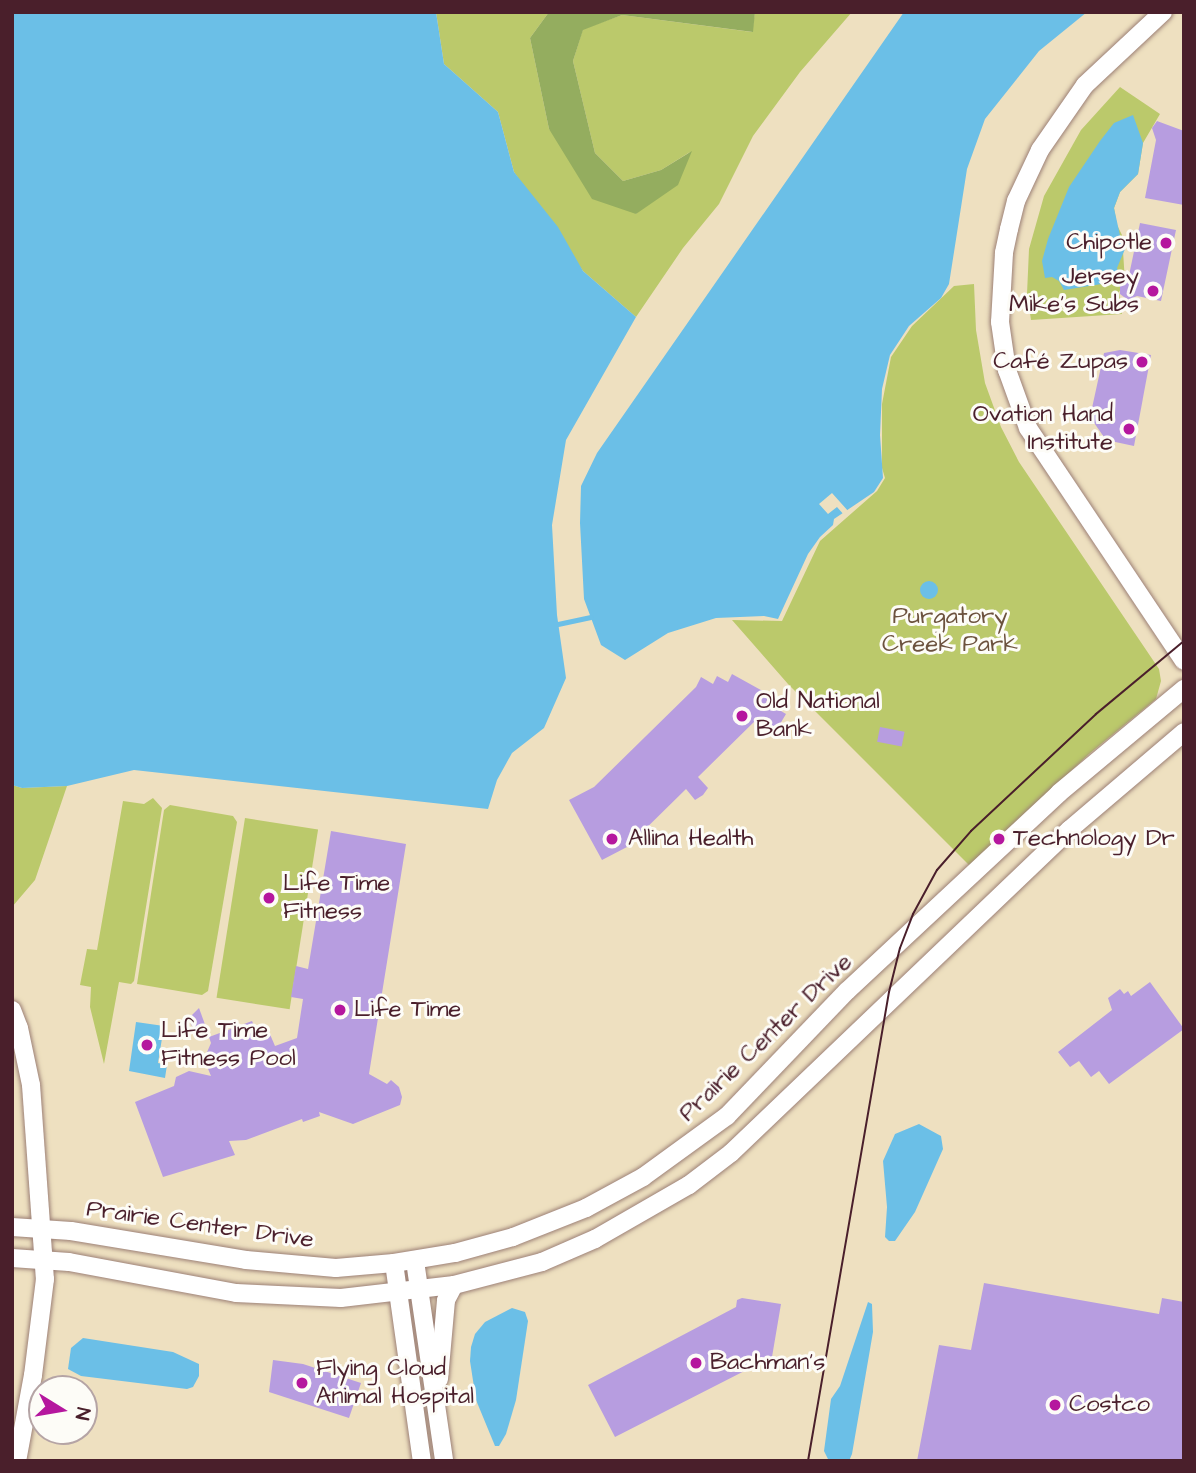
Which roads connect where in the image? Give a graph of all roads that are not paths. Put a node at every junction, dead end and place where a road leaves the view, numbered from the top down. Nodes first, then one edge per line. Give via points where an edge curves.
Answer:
1 (1163, 12) edge
2 (1184, 661) edge
3 (1184, 689) edge
4 (1184, 732) edge
5 (12, 1010) edge
6 (12, 1227) edge
7 (41, 1230) junction
8 (12, 1258) edge
9 (44, 1259) junction
10 (415, 1261) junction
11 (394, 1264) junction
12 (454, 1285) junction
13 (420, 1291) junction
14 (397, 1293) junction
15 (436, 1403) junction
16 (17, 1461) edge
17 (422, 1461) edge
18 (444, 1461) edge

1 - 2 main road via 1085,85 1040,150 1016,201 1009,229 1000,323 1007,370 1028,428
3 - 10 main road, Prairie Center Drive via 1059,793 847,991 727,1116 687,1147 622,1189 563,1218 486,1245
4 - 12 main road via 1069,830 730,1153 699,1177 595,1239 542,1262
5 - 7 main road via 31,1085
6 - 7 main road, Prairie Center Drive
7 - 9 main road
7 - 11 main road, Prairie Center Drive via 290,1265
8 - 9 main road
9 - 14 main road via 274,1297
9 - 16 main road via 33,1375
10 - 11 main road, Prairie Center Drive
10 - 13 main road
11 - 14 main road
12 - 13 main road
12 - 15 main road via 446,1300
13 - 14 main road
13 - 15 main road
14 - 17 main road
15 - 18 main road

